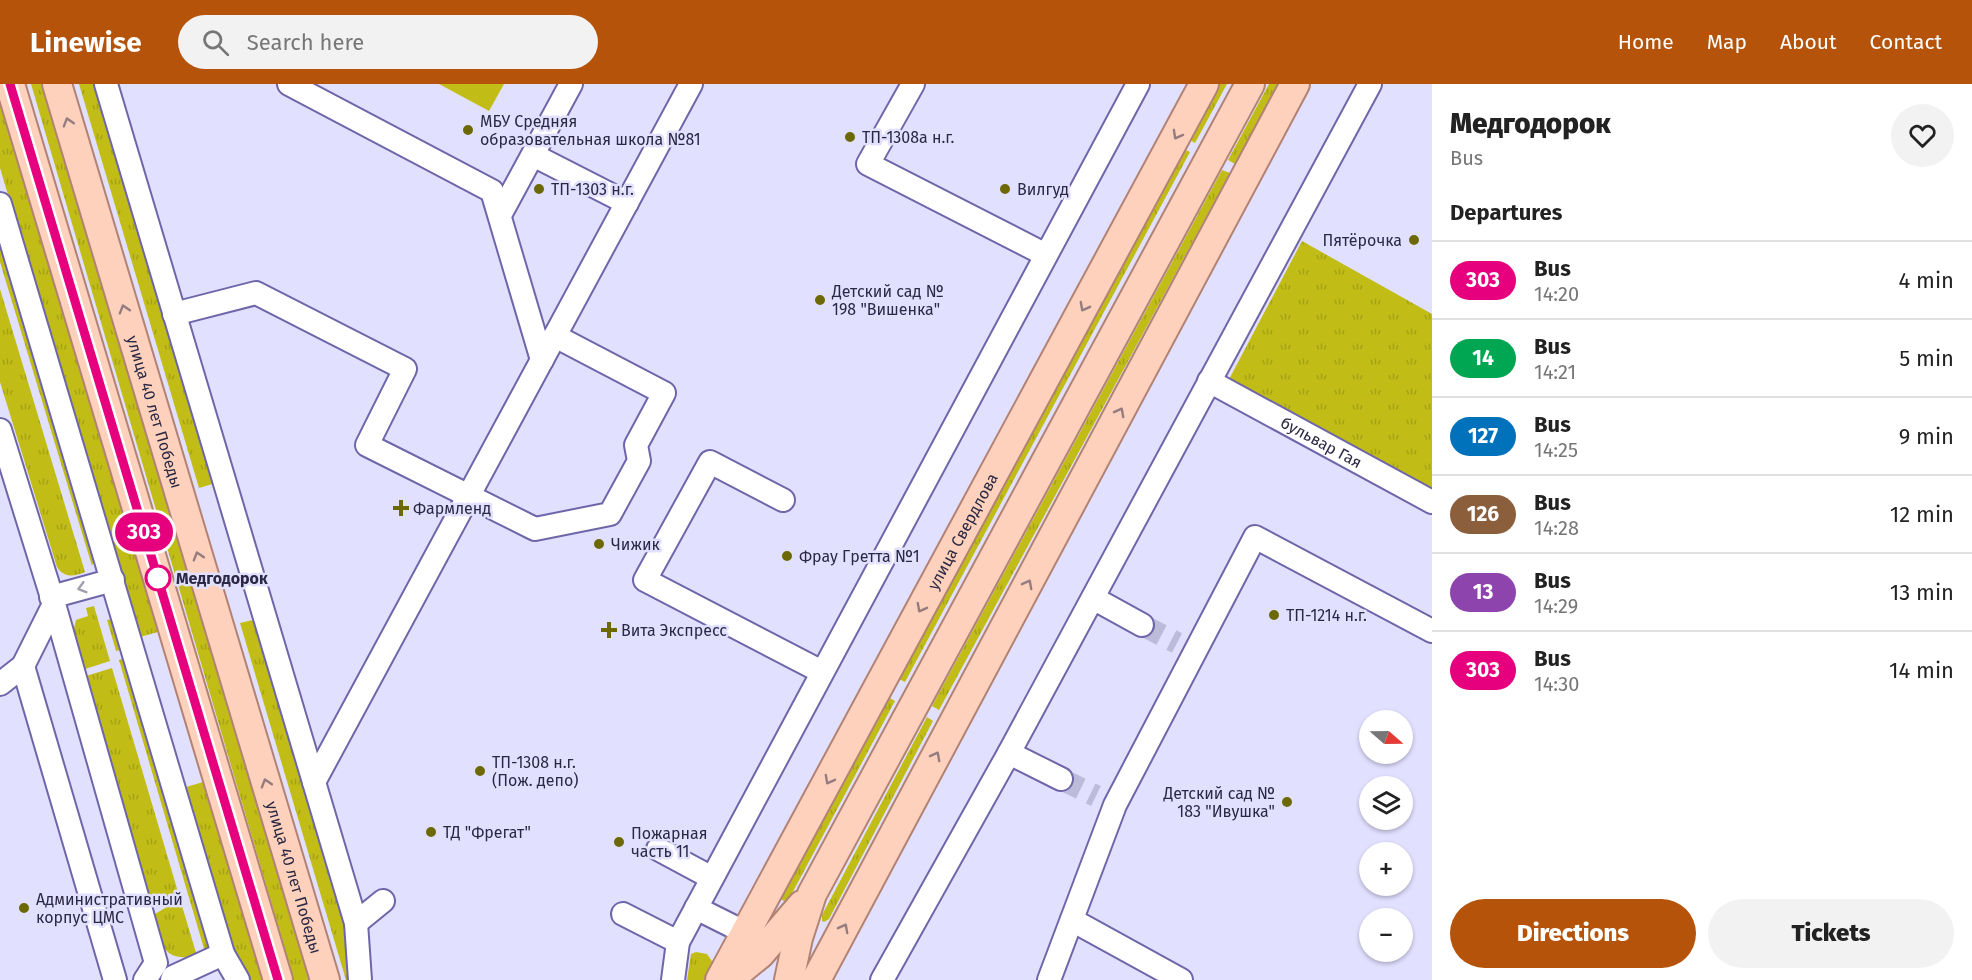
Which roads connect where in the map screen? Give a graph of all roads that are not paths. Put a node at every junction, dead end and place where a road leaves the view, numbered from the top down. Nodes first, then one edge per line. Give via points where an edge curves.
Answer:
1 (10, 84) edge
2 (57, 84) edge
3 (106, 84) edge
4 (289, 84) edge
5 (571, 84) edge
6 (691, 84) edge
7 (913, 84) edge
8 (1138, 84) edge
9 (1204, 84) edge
10 (1250, 84) edge
11 (1295, 84) edge
12 (1370, 84) edge
13 (533, 156) junction
14 (627, 203) junction
15 (0, 204) edge
16 (500, 215) junction
17 (1046, 255) junction
18 (174, 314) junction
19 (555, 336) junction
20 (542, 360) junction
21 (1209, 381) junction
22 (0, 430) edge
23 (468, 496) junction
24 (783, 500) dead end
25 (1432, 502) edge
26 (113, 580) junction
27 (1092, 598) junction
28 (52, 601) junction
29 (1142, 625) tunnel mouth
30 (1432, 631) edge
31 (23, 666) junction
32 (822, 672) junction
33 (0, 684) edge
34 (1009, 753) junction
35 (1061, 779) tunnel mouth
36 (314, 783) junction
37 (658, 849) dead end
38 (712, 878) junction
39 (812, 894) junction
40 (383, 901) dead end
41 (696, 908) junction
42 (623, 914) dead end
43 (1072, 920) junction
44 (356, 923) junction
45 (746, 933) junction
46 (678, 942) junction
47 (223, 954) junction
48 (729, 977) edge
49 (115, 980) edge
50 (145, 980) edge
51 (172, 980) edge
52 (238, 980) edge
53 (278, 980) edge
54 (325, 980) edge
55 (360, 980) edge
56 (673, 980) edge
57 (772, 980) edge
58 (789, 980) edge
59 (816, 980) edge
60 (882, 980) edge
61 (1049, 980) edge
62 (1181, 980) edge

1 - 53 main road
54 -> 2 main road, улица 40 лет Победы
3 - 18 street
4 - 16 street via 492,191
5 - 13 street
6 - 14 street
7 - 17 street via 868,164
8 - 17 street
9 -> 45 main road, улица Свердлова
10 - 39 main road
59 -> 11 main road
12 - 21 street
13 - 14 street
13 - 16 street
14 - 19 street
15 - 26 street
16 - 20 street
17 - 32 street
18 - 23 street via 256,293 405,369 367,445
18 - 36 street
19 - 20 street
19 - 23 street via 664,393 636,445 639,461 610,514 536,529
20 - 23 street
21 - 25 street, бульвар Гая
21 - 27 street
22 - 28 street
23 - 36 street
24 - 32 street via 710,462 645,580
26 -> 28 street
26 - 47 street
27 - 29 street
27 - 34 street
28 - 31 street
28 - 50 street via 156,963
30 - 43 street via 1255,537 1186,648 1106,801
31 - 33 street
31 - 49 street
32 - 38 street
34 - 35 street
34 - 60 street
36 - 44 street
37 - 38 street
38 - 41 street
39 - 48 main road via 760,954
39 - 58 main road
40 - 44 street
41 - 45 street
41 - 46 street
42 - 46 street
43 - 61 street
43 - 62 street
44 - 55 street
45 - 48 main road, улица Свердлова
46 - 56 street
47 - 51 street
47 - 52 street
48 - 57 main road via 752,972

